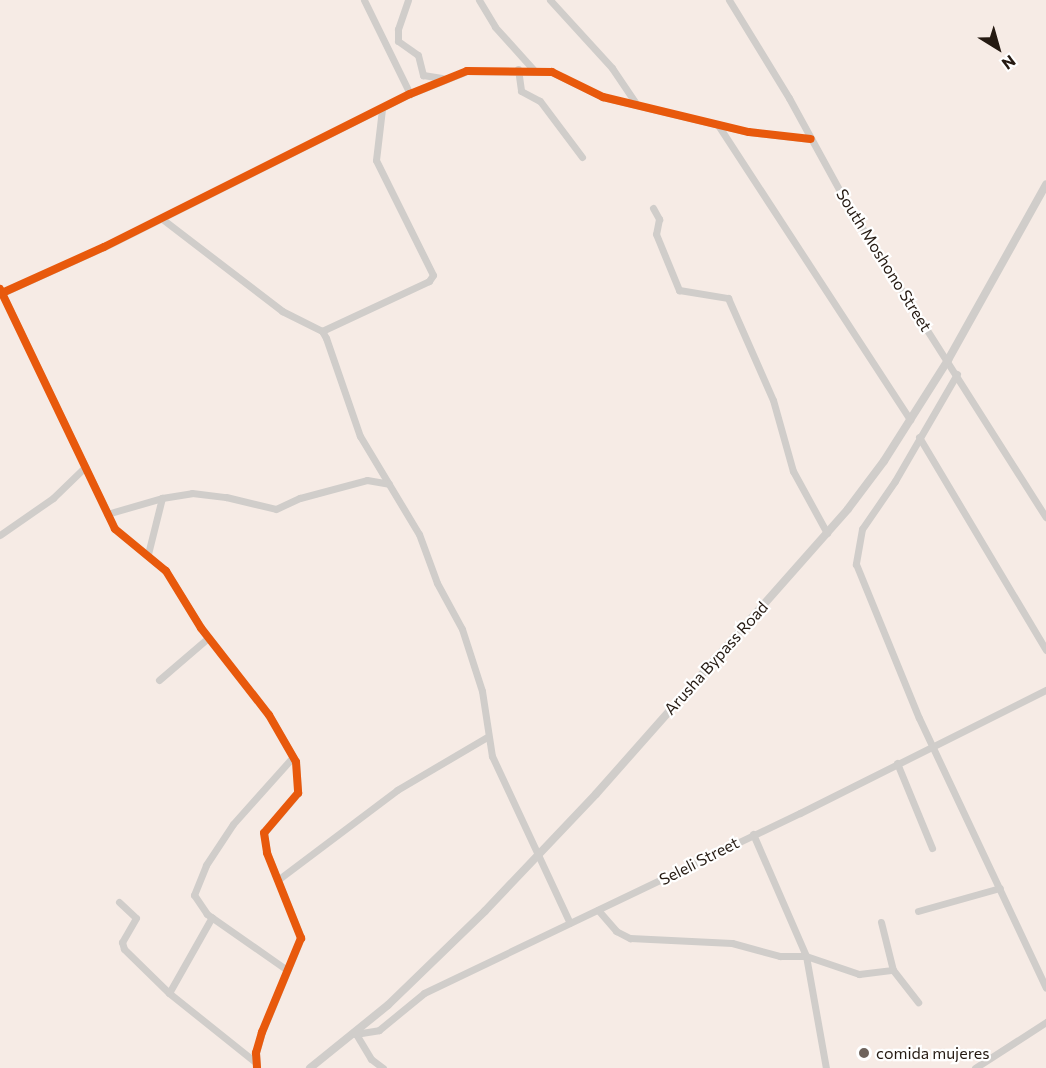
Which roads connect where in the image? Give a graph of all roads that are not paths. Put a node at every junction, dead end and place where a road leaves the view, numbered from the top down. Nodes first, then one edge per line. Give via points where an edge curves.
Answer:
1 (364, 0) edge
2 (408, 0) edge
3 (479, 0) edge
4 (550, 0) edge
5 (729, 0) edge
6 (518, 69) junction
7 (533, 69) junction
8 (445, 78) junction
9 (410, 94) junction
10 (634, 102) junction
11 (382, 109) junction
12 (718, 125) junction
13 (812, 139) junction
14 (582, 158) dead end
15 (1046, 185) edge
16 (653, 208) dead end
17 (161, 218) junction
18 (1, 291) edge
19 (322, 332) junction
20 (948, 360) junction
21 (957, 374) junction
22 (910, 420) junction
23 (919, 437) junction
24 (85, 467) junction
25 (389, 484) junction
26 (162, 498) junction
27 (107, 514) junction
28 (1046, 517) edge
29 (827, 532) junction
30 (0, 535) edge
31 (148, 554) junction
32 (208, 638) junction
33 (1046, 650) edge
34 (159, 680) dead end
35 (1046, 690) edge
36 (487, 737) junction
37 (934, 746) junction
38 (293, 757) junction
39 (897, 763) junction
40 (753, 834) junction
41 (933, 848) dead end
42 (539, 854) junction
43 (279, 879) junction
44 (1000, 888) junction
45 (119, 902) dead end
46 (598, 910) junction
47 (918, 911) dead end
48 (212, 917) junction
49 (881, 922) dead end
50 (570, 923) junction
51 (806, 956) junction
52 (287, 970) junction
53 (893, 970) junction
54 (1046, 988) edge
55 (169, 993) junction
56 (918, 1002) dead end
57 (1046, 1022) edge
58 (355, 1034) junction
59 (256, 1065) edge
60 (310, 1068) edge
61 (383, 1068) edge
62 (826, 1068) edge
63 (975, 1068) edge

1 - 9 street
2 - 8 street via 398,41 418,55 425,76
3 - 7 street via 495,27
4 - 10 street via 612,68
5 - 13 street, South Moshono Street
6 - 7 street
6 - 8 street via 473,70
6 - 14 street via 521,92 540,101
7 - 10 street via 559,74 603,97
8 - 9 street
9 - 11 street
10 - 12 street
11 - 17 street
11 - 19 street via 376,160 433,275 429,281
12 - 13 street
12 - 22 street
13 - 20 street, South Moshono Street via 847,204
15 - 20 main road, Arusha Bypass Road
16 - 29 street via 659,219 656,234 679,290 728,298 773,400 793,471
17 - 18 street
17 - 19 street via 282,311
18 - 24 street
19 - 25 street via 360,435
20 - 21 street, South Moshono Street
20 - 22 main road, Arusha Bypass Road
21 - 23 street
21 - 28 street, South Moshono Street
22 - 29 main road, Arusha Bypass Road via 866,486
23 - 33 street
23 - 37 street via 862,529 855,559 875,615
24 - 27 street
24 - 30 street via 56,496
25 - 26 street via 367,480 300,498 276,509 208,494
25 - 36 street via 419,534 437,583 462,629 482,691
26 - 27 street
26 - 31 street
27 - 31 street via 125,540
29 - 42 main road, Arusha Bypass Road
31 - 32 street via 172,579
32 - 34 street
32 - 38 street via 269,715
35 - 37 street, Seleli Street
36 - 42 street via 492,756
36 - 43 street via 397,790
37 - 39 street, Seleli Street
37 - 44 street
38 - 43 street via 299,777 297,793 264,833
38 - 48 street via 246,808 206,865 194,898
39 - 40 street, Seleli Street
39 - 41 street
40 - 46 street, Seleli Street
40 - 51 street
42 - 50 street
42 - 58 main road, Arusha Bypass Road via 450,947
43 - 52 street via 302,935
44 - 47 street
44 - 54 street
45 - 55 street via 136,918 123,948
46 - 50 street, Seleli Street
46 - 51 street via 616,931 630,938 732,943 780,956
48 - 52 street
48 - 55 street
49 - 53 street
50 - 58 street, Seleli Street via 424,993 382,1029
51 - 53 street via 859,974
51 - 62 street
52 - 59 street via 262,1032
53 - 56 street
55 - 59 street
57 - 63 street
58 - 60 main road, Arusha Bypass Road
58 - 61 street via 371,1059

